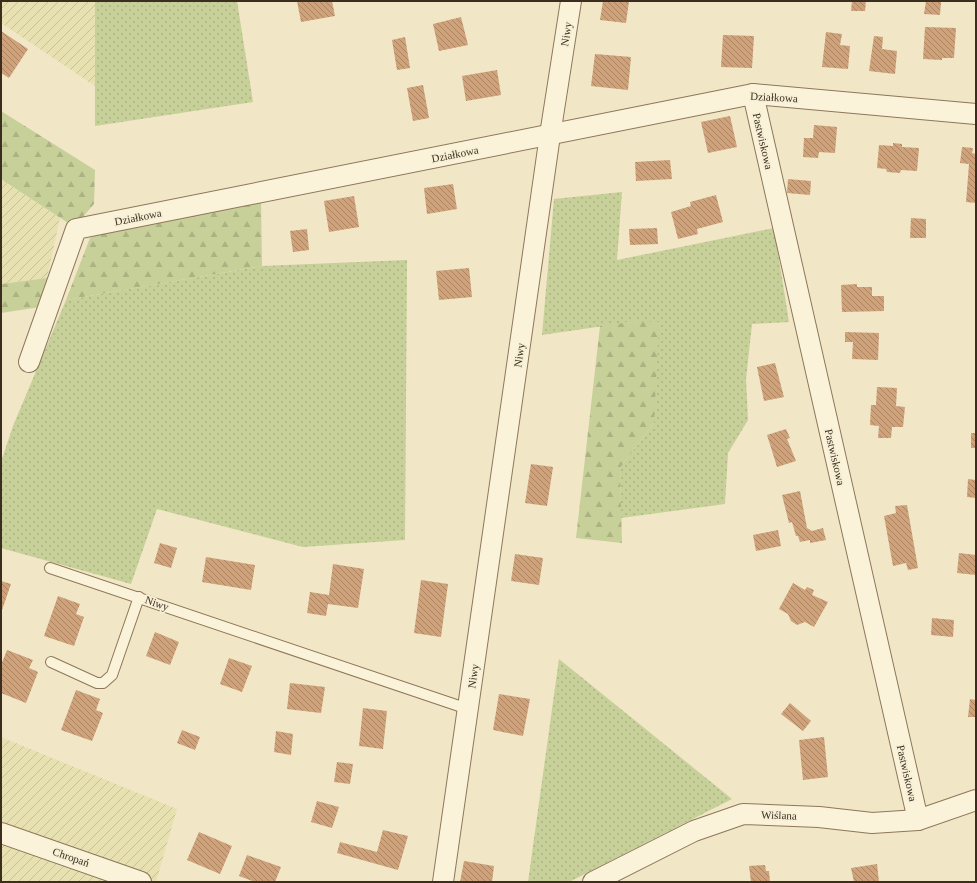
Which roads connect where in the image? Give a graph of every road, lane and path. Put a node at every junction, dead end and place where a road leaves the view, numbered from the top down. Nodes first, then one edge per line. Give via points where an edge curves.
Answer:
1 (571, 1) edge
2 (753, 94) junction
3 (976, 114) edge
4 (550, 135) junction
5 (29, 362) dead end
6 (50, 568) dead end
7 (139, 597) junction
8 (51, 662) dead end
9 (468, 709) junction
10 (976, 800) edge
11 (918, 820) junction
12 (1, 833) edge
13 (141, 882) edge
14 (443, 882) edge
15 (593, 882) edge

1 - 4 street, Niwy
2 - 3 street, Działkowa
2 - 4 street, Działkowa
2 - 11 street, Pastwiskowa
4 - 5 street, Działkowa via 76,229
4 - 9 street, Niwy
6 - 7 lane, Niwy
7 - 8 lane via 112,675 103,683 97,683
7 - 9 lane, Niwy
9 - 14 street, Niwy
10 - 11 street, Wiślana
11 - 15 street, Wiślana via 872,823 819,817 743,814 694,831
12 - 13 street, Chropań

